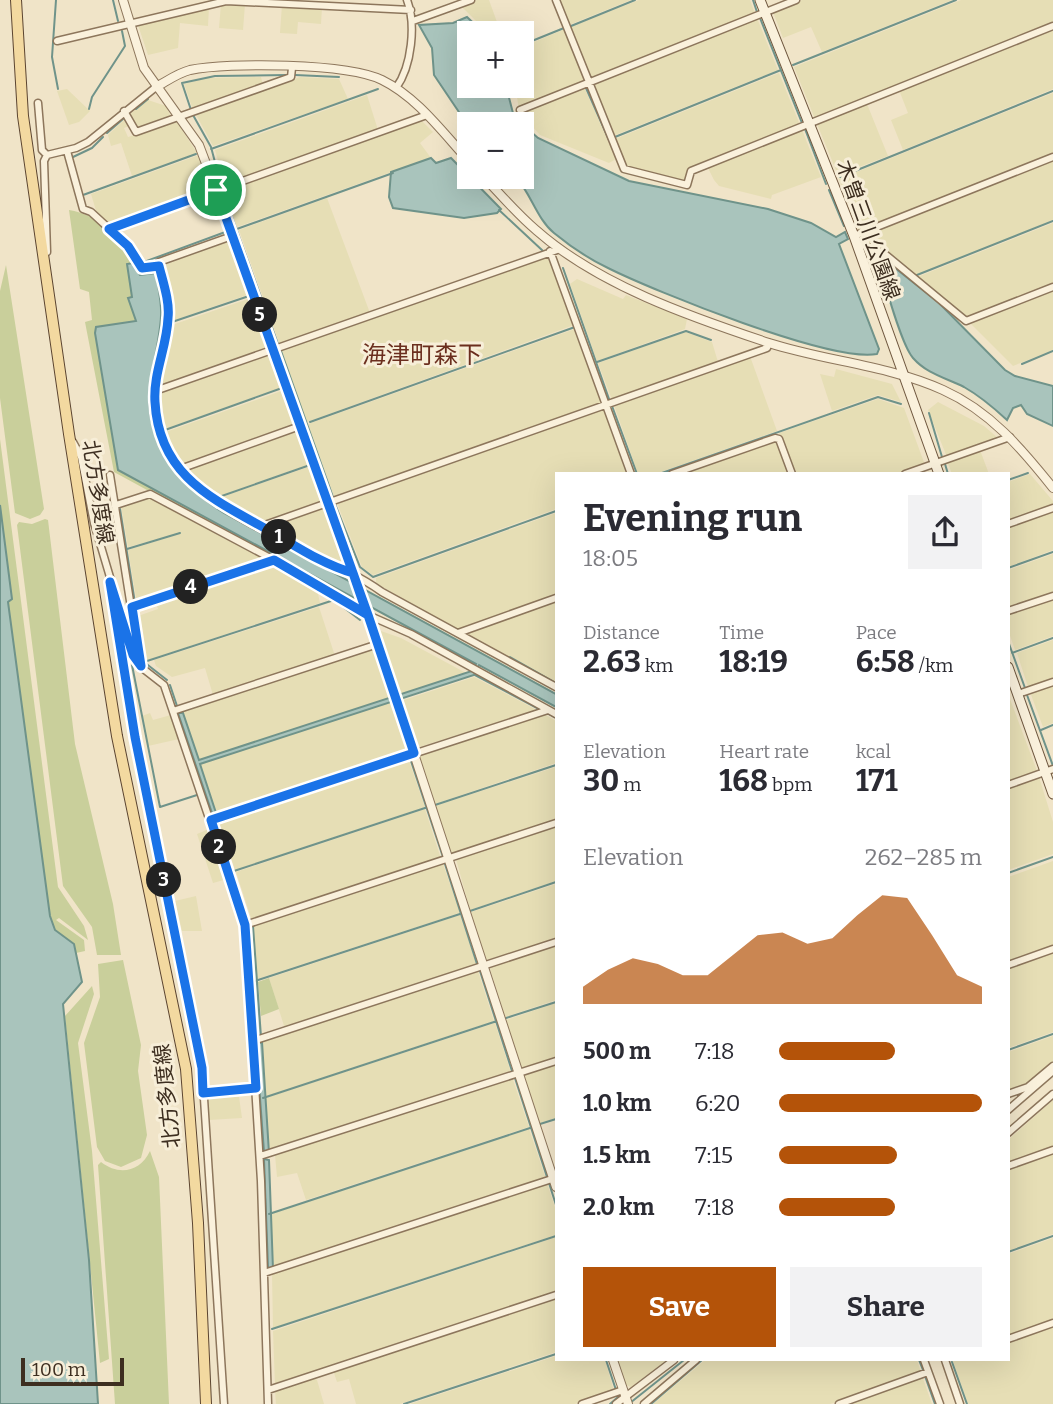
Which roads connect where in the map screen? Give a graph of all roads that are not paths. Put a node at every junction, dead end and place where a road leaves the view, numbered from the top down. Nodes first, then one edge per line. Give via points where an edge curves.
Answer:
1 (16, 0) edge
2 (123, 0) edge
3 (407, 0) edge
4 (471, 0) edge
5 (556, 0) edge
6 (760, 0) edge
7 (796, 0) edge
8 (411, 10) junction
9 (765, 12) junction
10 (413, 21) junction
11 (130, 24) junction
12 (1053, 26) edge
13 (57, 41) dead end
14 (292, 68) junction
15 (589, 83) junction
16 (156, 87) junction
17 (396, 88) junction
18 (38, 103) dead end
19 (520, 110) dead end
20 (124, 111) junction
21 (426, 115) junction
22 (179, 117) junction
23 (809, 124) junction
24 (457, 148) edge
25 (67, 151) junction
26 (47, 155) junction
27 (1053, 156) edge
28 (496, 189) edge
29 (216, 190) junction
30 (109, 229) junction
31 (231, 233) junction
32 (855, 239) junction
33 (561, 249) junction
34 (550, 251) junction
35 (159, 266) junction
36 (1053, 286) edge
37 (47, 287) junction
38 (769, 343) junction
39 (273, 350) junction
40 (903, 378) junction
41 (155, 391) junction
42 (605, 405) junction
43 (300, 426) junction
44 (69, 434) junction
45 (1010, 437) junction
46 (935, 464) junction
47 (180, 469) junction
48 (630, 472) edge
49 (679, 472) edge
50 (791, 472) edge
51 (911, 472) edge
52 (938, 472) edge
53 (110, 475) dead end
54 (1053, 488) edge
55 (329, 503) junction
56 (116, 505) junction
57 (1053, 508) edge
58 (1010, 523) edge
59 (262, 527) junction
60 (274, 560) junction
61 (354, 574) junction
62 (110, 582) junction
63 (1053, 596) edge
64 (555, 598) edge
65 (132, 607) junction
66 (1010, 610) edge
67 (367, 613) junction
68 (458, 633) junction
69 (378, 644) junction
70 (141, 666) junction
71 (1010, 672) edge
72 (1053, 682) edge
73 (555, 686) edge
74 (1018, 694) junction
75 (548, 710) junction
76 (173, 711) junction
77 (555, 714) edge
78 (414, 753) junction
79 (1049, 770) edge
80 (1010, 784) edge
81 (1053, 794) edge
82 (211, 820) junction
83 (555, 823) edge
84 (449, 859) junction
85 (245, 925) junction
86 (555, 942) edge
87 (1053, 949) edge
88 (1010, 964) edge
89 (484, 966) junction
90 (253, 1041) junction
91 (555, 1061) edge
92 (1053, 1066) edge
93 (1053, 1071) edge
94 (519, 1073) junction
95 (256, 1088) junction
96 (203, 1093) junction
97 (1010, 1093) edge
98 (1053, 1094) edge
99 (1010, 1108) edge
100 (1010, 1131) edge
101 (1053, 1150) edge
102 (260, 1156) junction
103 (1010, 1165) edge
104 (555, 1178) edge
105 (555, 1181) edge
106 (264, 1273) junction
107 (555, 1295) edge
108 (1053, 1323) edge
109 (1010, 1338) edge
110 (613, 1361) edge
111 (667, 1361) edge
112 (673, 1361) edge
113 (695, 1361) edge
114 (924, 1361) edge
115 (946, 1361) edge
116 (928, 1372) junction
117 (635, 1389) junction
118 (268, 1390) junction
119 (626, 1397) edge
120 (206, 1401) edge
121 (224, 1404) edge
122 (268, 1404) edge
123 (582, 1404) edge
124 (616, 1404) edge
125 (644, 1404) edge
126 (839, 1404) edge
127 (940, 1404) edge
128 (960, 1404) edge

1 - 37 main road, 北方多度線 via 23,116
2 - 11 street
3 - 8 street
4 - 10 street
5 - 15 street
6 - 9 main road, 木曽三川公園線
7 - 9 street
8 - 10 street
8 - 11 street via 226,1
9 - 15 street
9 - 23 main road, 木曽三川公園線
10 - 17 street via 405,67
11 - 13 street
11 - 16 street via 137,53
12 - 23 street
14 - 16 street via 211,66 186,71
14 - 17 street via 368,74
14 - 22 street via 291,77
15 - 19 street
15 - 23 street via 624,169 687,186 691,171
16 - 20 street
16 - 22 street
17 - 21 street
18 - 26 street via 42,150
20 - 22 street via 135,132
20 - 25 street via 94,138
21 - 24 street
21 - 29 street
22 - 29 street via 199,145
23 - 32 main road, 木曽三川公園線
25 - 26 street
25 - 30 street via 83,209
26 - 37 street
27 - 32 street
28 - 33 street via 536,231
29 - 30 street
29 - 31 street
30 - 35 street via 128,246 142,268
31 - 35 street via 159,262
31 - 39 street
32 - 36 street via 886,255 966,321
32 - 40 main road, 木曽三川公園線
33 - 34 street
33 - 38 street via 624,286
34 - 39 street
34 - 42 street
35 - 41 street via 169,318
37 - 44 main road, 北方多度線
38 - 40 street
38 - 42 street via 767,348
39 - 41 street
39 - 43 street
40 - 45 street via 961,398
40 - 46 main road, 木曽三川公園線
41 - 47 street via 160,431
42 - 48 street
42 - 55 street
43 - 47 street
43 - 55 street
44 - 62 street via 80,457
44 - 120 main road, 北方多度線 via 117,736 186,1069
45 - 46 street
45 - 54 street
46 - 51 street
46 - 52 main road, 木曽三川公園線
47 - 59 street via 211,500
49 - 50 street via 775,438
53 - 56 street
55 - 59 street
55 - 61 street
56 - 60 street via 150,494
56 - 65 street
57 - 58 street
59 - 61 street
60 - 65 street
60 - 67 street
61 - 67 street
61 - 68 street
62 - 70 street via 133,655
62 - 96 street
63 - 66 street
64 - 68 street
65 - 70 street
67 - 69 street
67 - 75 street
68 - 73 street
69 - 76 street
69 - 78 street
70 - 76 street via 164,685
71 - 74 main road
72 - 74 street
74 - 79 main road
75 - 77 street
75 - 78 street
76 - 82 street
78 - 82 street
78 - 84 street
79 - 80 street
79 - 81 main road
82 - 85 street
83 - 84 street
84 - 85 street
84 - 89 street
85 - 90 street
86 - 89 street
87 - 88 street
89 - 90 street
89 - 94 street
90 - 95 street
91 - 94 street
92 - 97 street via 1028,1087
93 - 99 street
94 - 102 street
94 - 104 street
95 - 96 street
95 - 102 street
96 - 121 street
98 - 100 street
101 - 103 street
102 - 106 street
105 - 106 street
106 - 118 street
107 - 118 street
108 - 109 street
110 - 119 street
111 - 117 street
112 - 117 street
113 - 125 street
114 - 116 street
115 - 128 street
116 - 126 street
116 - 127 street
117 - 119 street
118 - 122 street
119 - 123 street
119 - 124 street

